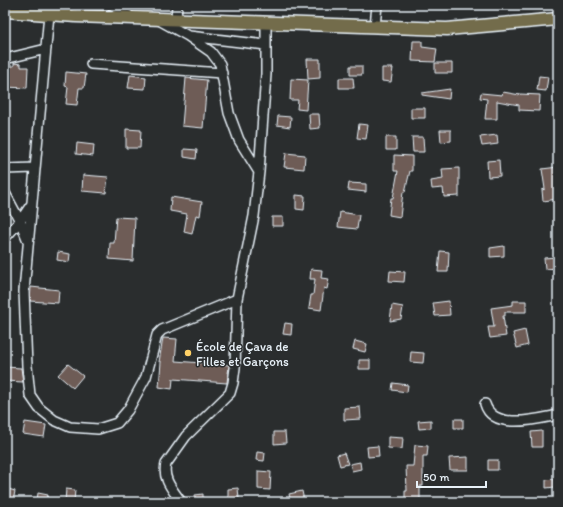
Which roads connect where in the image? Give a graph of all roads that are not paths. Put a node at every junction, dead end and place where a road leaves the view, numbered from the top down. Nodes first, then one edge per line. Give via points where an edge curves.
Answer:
1 (112, 5) edge
2 (177, 5) edge
3 (377, 5) edge
4 (77, 10) edge
5 (5, 11) edge
6 (50, 14) junction
7 (132, 17) junction
8 (156, 18) junction
9 (176, 19) junction
10 (558, 19) edge
11 (266, 22) junction
12 (375, 26) junction
13 (188, 36) junction
14 (266, 45) junction
15 (46, 49) junction
16 (5, 59) edge
17 (92, 64) dead end
18 (222, 73) junction
19 (5, 168) edge
20 (35, 168) junction
21 (259, 172) junction
22 (5, 193) edge
23 (32, 202) junction
24 (20, 222) junction
25 (5, 238) edge
26 (28, 242) junction
27 (237, 299) junction
28 (485, 404) dead end
29 (558, 415) edge
30 (181, 502) edge

1 - 7 street
2 - 9 street
3 - 12 street
4 - 6 main road
4 - 7 main road
5 - 6 main road
6 - 15 street
7 - 8 main road
8 - 9 main road
8 - 13 street
9 - 11 main road
10 - 12 main road via 447,29
11 - 12 main road
11 - 14 street
13 - 14 street
13 - 18 street via 211,52 220,64
14 - 21 street
15 - 16 street
15 - 20 street
17 - 18 street
18 - 21 street via 229,113 239,140
19 - 20 street
20 - 23 street
21 - 27 street via 254,216
22 - 24 street
23 - 24 street
23 - 26 street
24 - 25 street
24 - 26 street
26 - 27 street via 24,291 30,395 39,408 54,420 70,427 98,429 117,423 128,410 146,377 157,335 162,330
27 - 30 street via 235,368 230,394 186,436 166,464 168,483
28 - 29 street via 487,411 506,421

